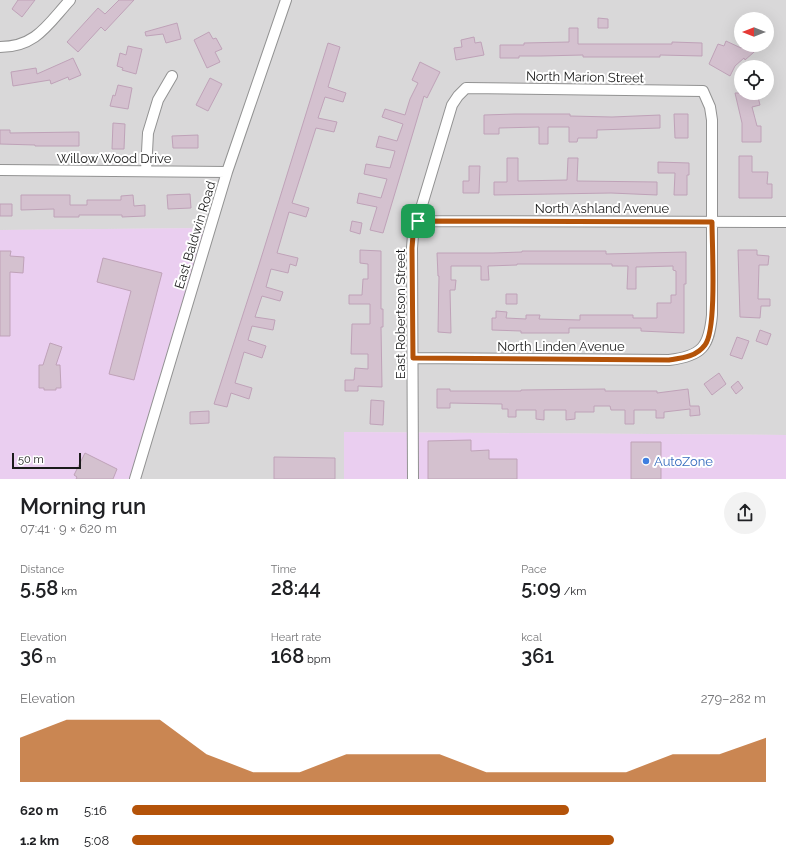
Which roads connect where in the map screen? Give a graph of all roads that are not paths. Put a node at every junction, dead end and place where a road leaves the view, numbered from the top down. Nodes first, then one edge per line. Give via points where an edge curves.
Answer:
1 (70, 0) edge
2 (286, 0) edge
3 (0, 47) edge
4 (172, 76) dead end
5 (466, 88) joint
6 (0, 170) edge
7 (146, 171) junction
8 (228, 172) junction
9 (418, 221) junction
10 (712, 222) junction
11 (786, 222) edge
12 (413, 358) junction
13 (135, 479) edge
14 (413, 479) edge

1 - 3 street via 42,32 29,42
2 - 8 street, East Baldwin Road
4 - 7 street via 158,100 148,133
5 - 9 street, East Robertson Street via 452,105
5 - 10 street, North Marion Street via 703,91 712,120
6 - 7 street, Willow Wood Drive
7 - 8 street, Willow Wood Drive
8 - 13 street, East Baldwin Road
9 - 10 street, North Ashland Avenue
9 - 12 street, East Robertson Street via 412,248
10 - 11 street, North Ashland Avenue
10 - 12 street, North Linden Avenue via 711,331 705,345 695,354 669,360
12 - 14 street, East Robertson Street

